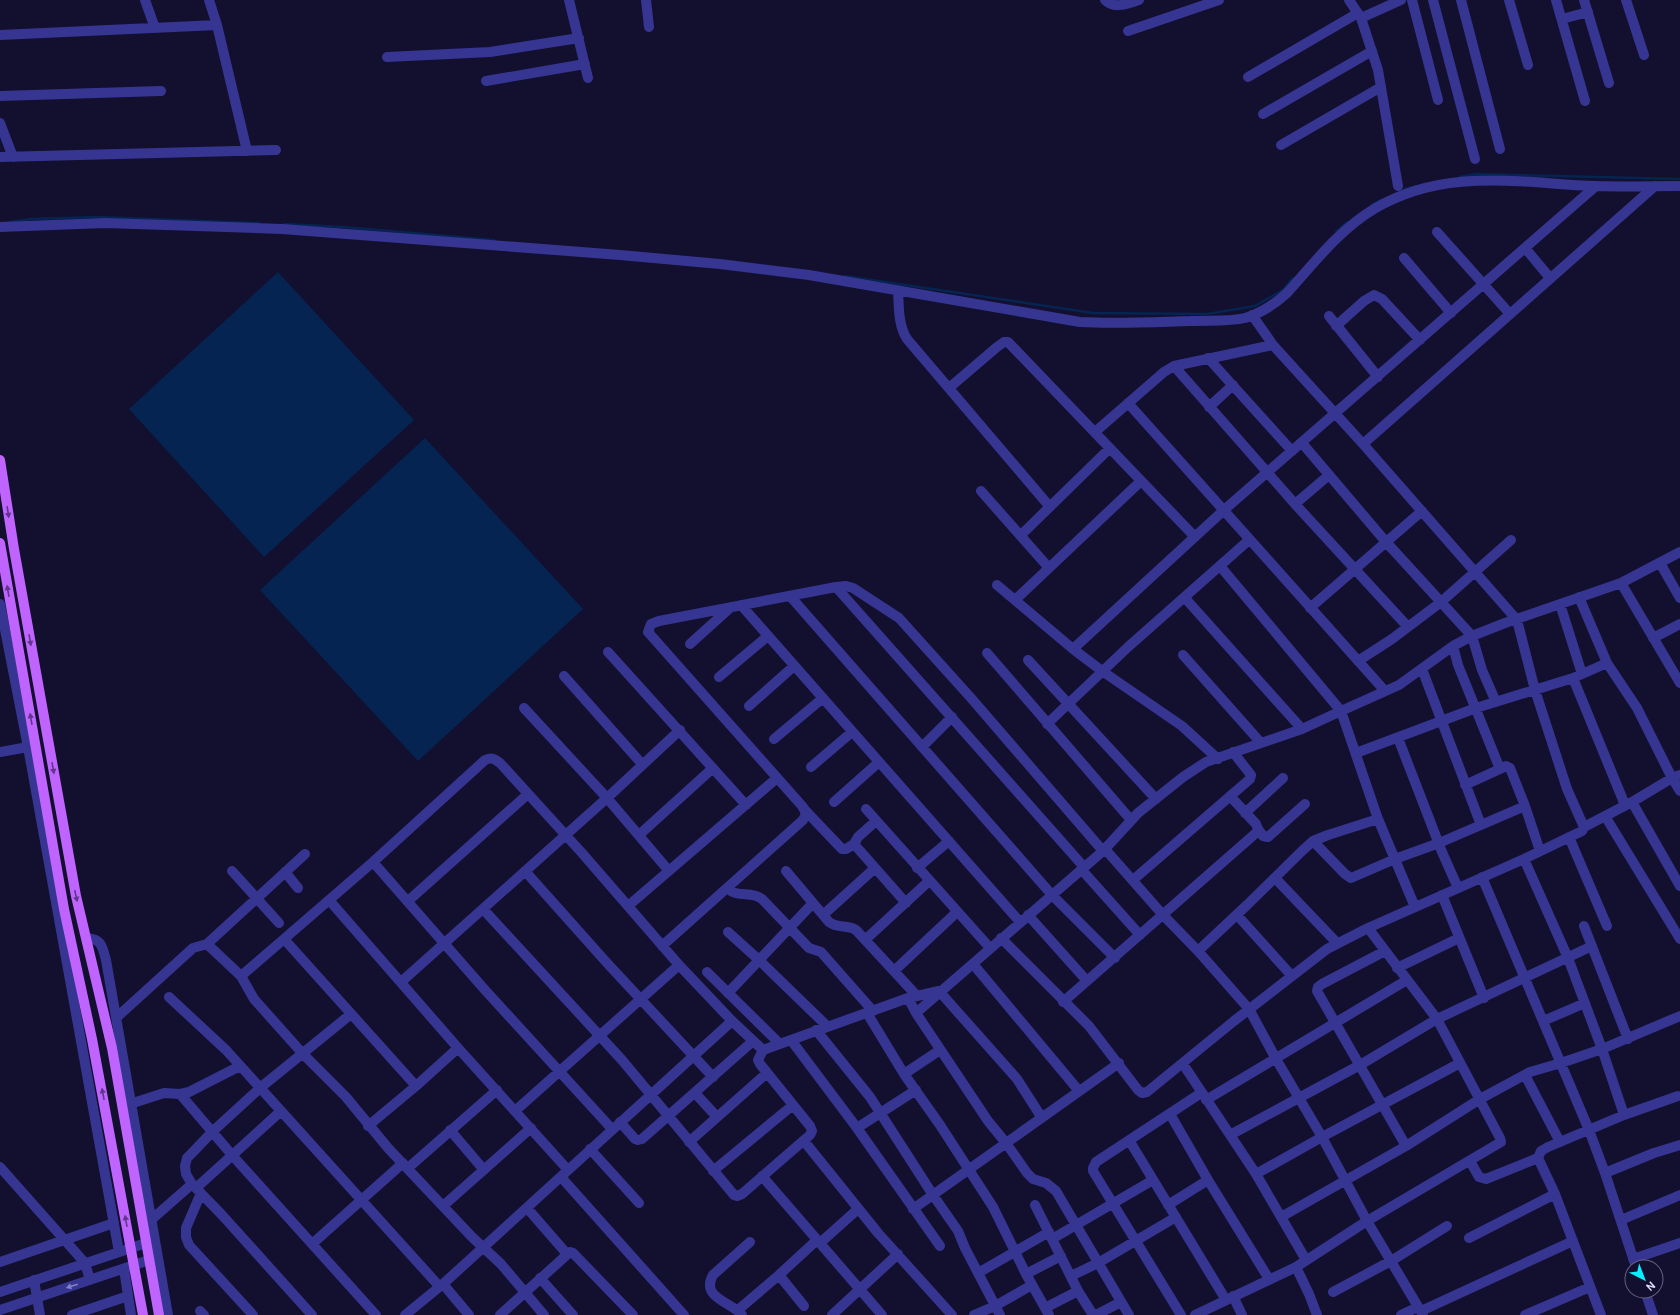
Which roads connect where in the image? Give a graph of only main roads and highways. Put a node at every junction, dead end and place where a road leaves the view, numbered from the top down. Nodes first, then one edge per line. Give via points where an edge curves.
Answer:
1 (0, 460) edge
2 (0, 544) edge
3 (93, 963) junction
4 (76, 967) junction
5 (143, 1315) edge
6 (159, 1315) edge

1 -> 3 main road via 76,896
4 -> 2 main road
3 - 4 main road
3 - 6 main road via 112,1048
5 -> 4 main road via 92,1039

